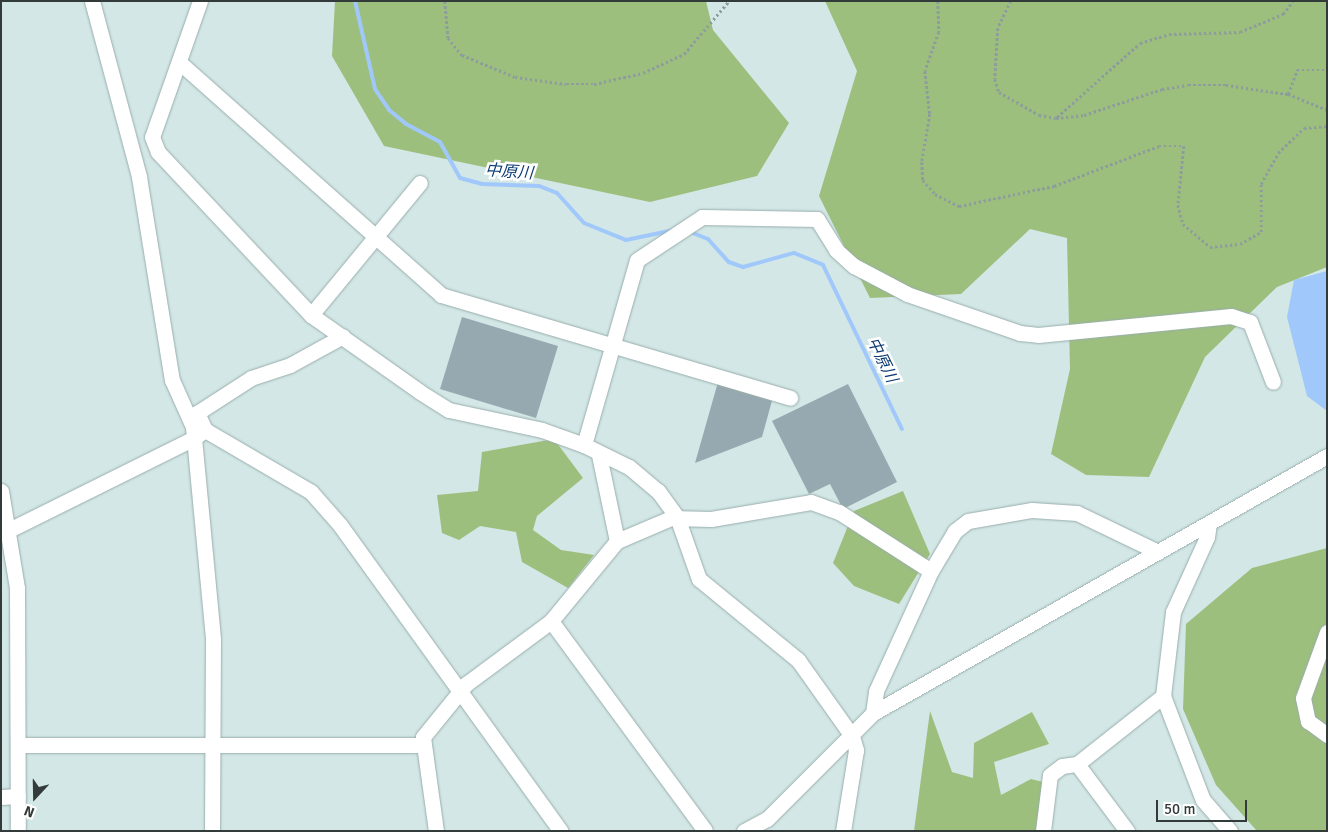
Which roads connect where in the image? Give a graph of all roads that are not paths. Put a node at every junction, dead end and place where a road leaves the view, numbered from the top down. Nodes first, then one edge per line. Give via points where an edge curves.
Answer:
1 (92, 1) edge
2 (200, 1) edge
3 (179, 62) junction
4 (158, 152) junction
5 (137, 164) junction
6 (420, 183) dead end
7 (374, 238) junction
8 (311, 315) junction
9 (342, 336) junction
10 (614, 346) junction
11 (1273, 382) dead end
12 (790, 398) dead end
13 (200, 434) junction
14 (584, 445) junction
15 (599, 455) junction
16 (1327, 456) edge
17 (1, 491) edge
18 (677, 517) junction
19 (1209, 523) junction
20 (11, 529) junction
21 (617, 541) junction
22 (1158, 552) junction
23 (931, 571) junction
24 (552, 621) junction
25 (1327, 632) edge
26 (460, 694) junction
27 (1163, 696) junction
28 (873, 713) junction
29 (1327, 735) edge
30 (852, 736) junction
31 (212, 744) junction
32 (19, 745) junction
33 (422, 745) junction
34 (1077, 764) junction
35 (18, 796) junction
36 (1, 797) edge
37 (18, 831) edge
38 (212, 831) edge
39 (436, 831) edge
40 (561, 831) edge
41 (705, 831) edge
42 (744, 831) edge
43 (843, 831) edge
44 (1043, 831) edge
45 (1127, 831) edge
46 (1230, 831) edge

1 - 5 street
2 - 3 street
3 - 4 street via 152,137
3 - 7 street
4 - 5 street
4 - 8 street
5 - 13 street via 172,380
6 - 7 street
7 - 8 street
7 - 10 street via 441,295
8 - 9 street
9 - 13 street via 290,365 251,378 197,414
9 - 14 street via 449,410 542,430
10 - 11 street via 637,260 702,217 800,216 817,219 836,250 854,266 906,294 1020,333 1038,335 1181,318 1232,316 1250,322
10 - 12 street
10 - 14 street
13 - 20 street
13 - 26 street via 312,492 340,525
13 - 31 street via 213,640
14 - 15 street
15 - 18 street via 629,467 658,491
15 - 21 street
16 - 19 street
17 - 20 street
18 - 21 street
18 - 23 street via 711,519 811,502 839,512
18 - 30 street via 699,579 798,660
19 - 22 street
19 - 27 street via 1207,537 1173,612
20 - 32 street
21 - 24 street
22 - 23 street via 1077,513 1032,510 968,521 955,531
22 - 28 street
23 - 28 street via 876,690
24 - 26 street via 466,684
24 - 41 street
25 - 29 street via 1303,698 1308,721
26 - 33 street
26 - 40 street
27 - 34 street
27 - 46 street via 1203,800
28 - 30 street
30 - 42 street via 767,820
30 - 43 street via 856,750
31 - 32 street
31 - 33 street
31 - 38 street
32 - 35 street
33 - 39 street
34 - 44 street via 1062,766 1050,776
34 - 45 street
35 - 36 street
35 - 37 street

